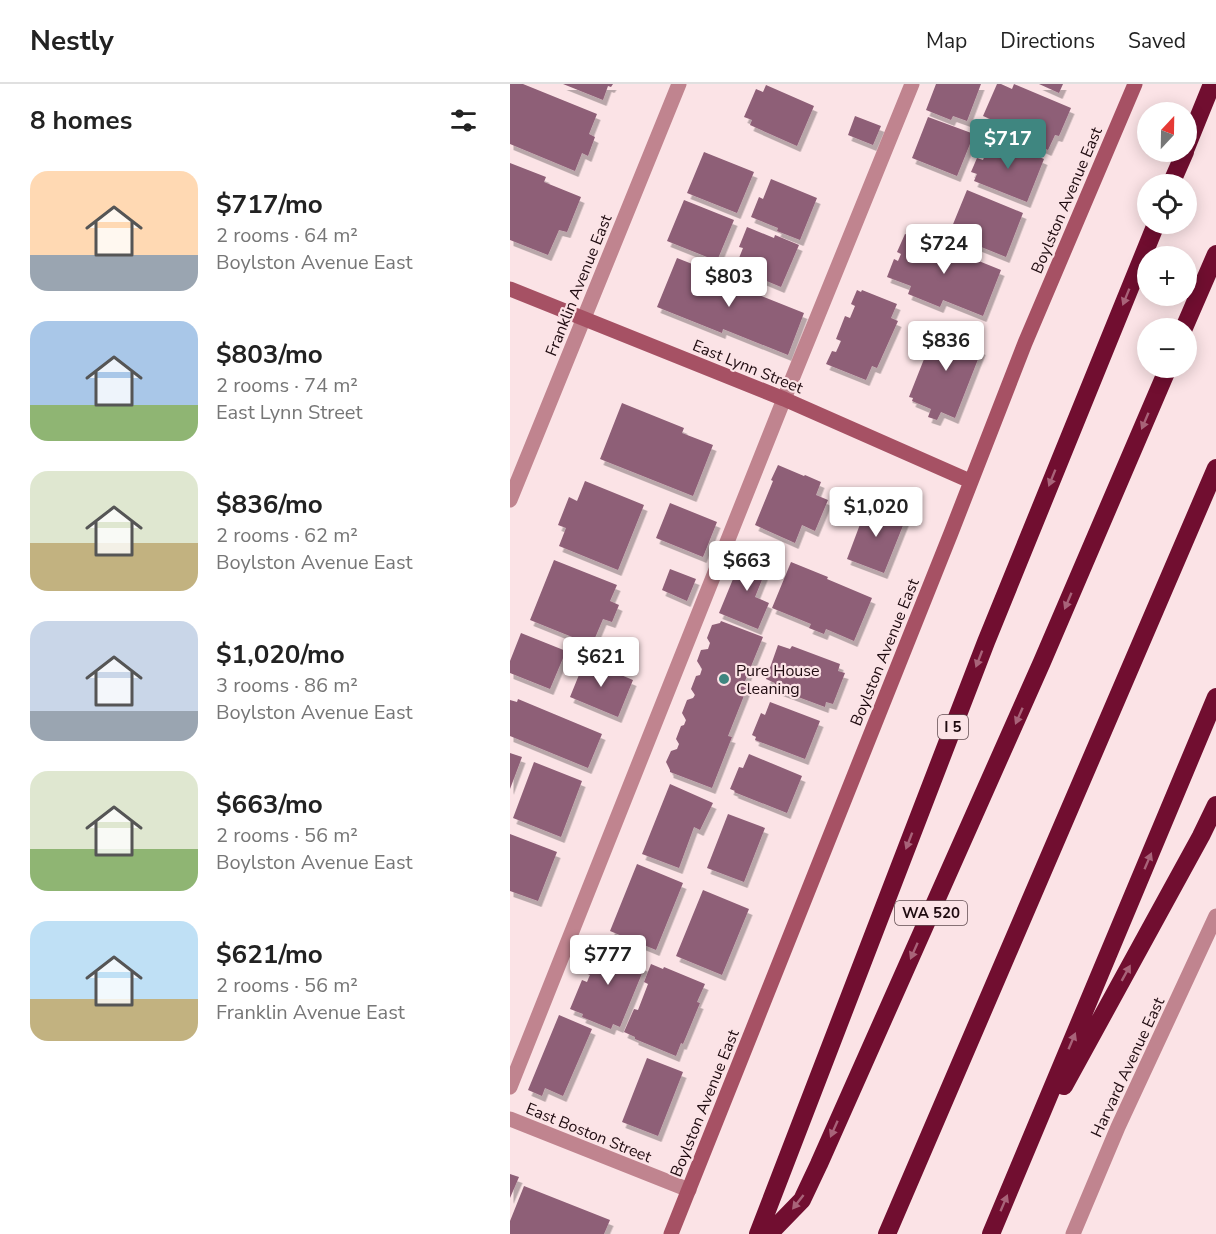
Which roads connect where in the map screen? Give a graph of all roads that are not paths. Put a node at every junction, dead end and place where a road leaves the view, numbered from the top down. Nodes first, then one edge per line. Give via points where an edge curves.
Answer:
1 (679, 84) edge
2 (912, 84) edge
3 (1135, 84) edge
4 (1212, 84) edge
5 (1197, 122) edge
6 (1152, 234) edge
7 (1216, 254) edge
8 (510, 289) edge
9 (1188, 318) edge
10 (583, 319) junction
11 (1164, 378) edge
12 (784, 399) junction
13 (1216, 468) edge
14 (970, 481) junction
15 (510, 500) edge
16 (1216, 698) edge
17 (1216, 805) edge
18 (1216, 916) edge
19 (510, 1087) edge
20 (510, 1119) edge
21 (1017, 1172) junction
22 (689, 1190) junction
23 (671, 1234) edge
24 (758, 1234) edge
25 (769, 1234) edge
26 (887, 1234) edge
27 (991, 1234) edge
28 (1072, 1234) edge

1 - 10 street, Franklin Avenue East
2 - 12 street
3 - 14 street, Boylston Avenue East
4 - 5 highway
6 -> 24 highway, I 5 via 986,642
7 - 9 highway
8 - 10 street, East Lynn Street
10 - 12 street, East Lynn Street
10 - 15 street, Franklin Avenue East
11 -> 25 highway, WA 520 via 819,1164 802,1200
12 - 14 street, East Lynn Street
12 - 19 street
13 - 26 highway
14 - 22 street, Boylston Avenue East
21 -> 16 highway
21 -> 17 highway
18 - 28 street, Harvard Avenue East
20 - 22 street, East Boston Street
27 -> 21 highway
22 - 23 street, Boylston Avenue East

